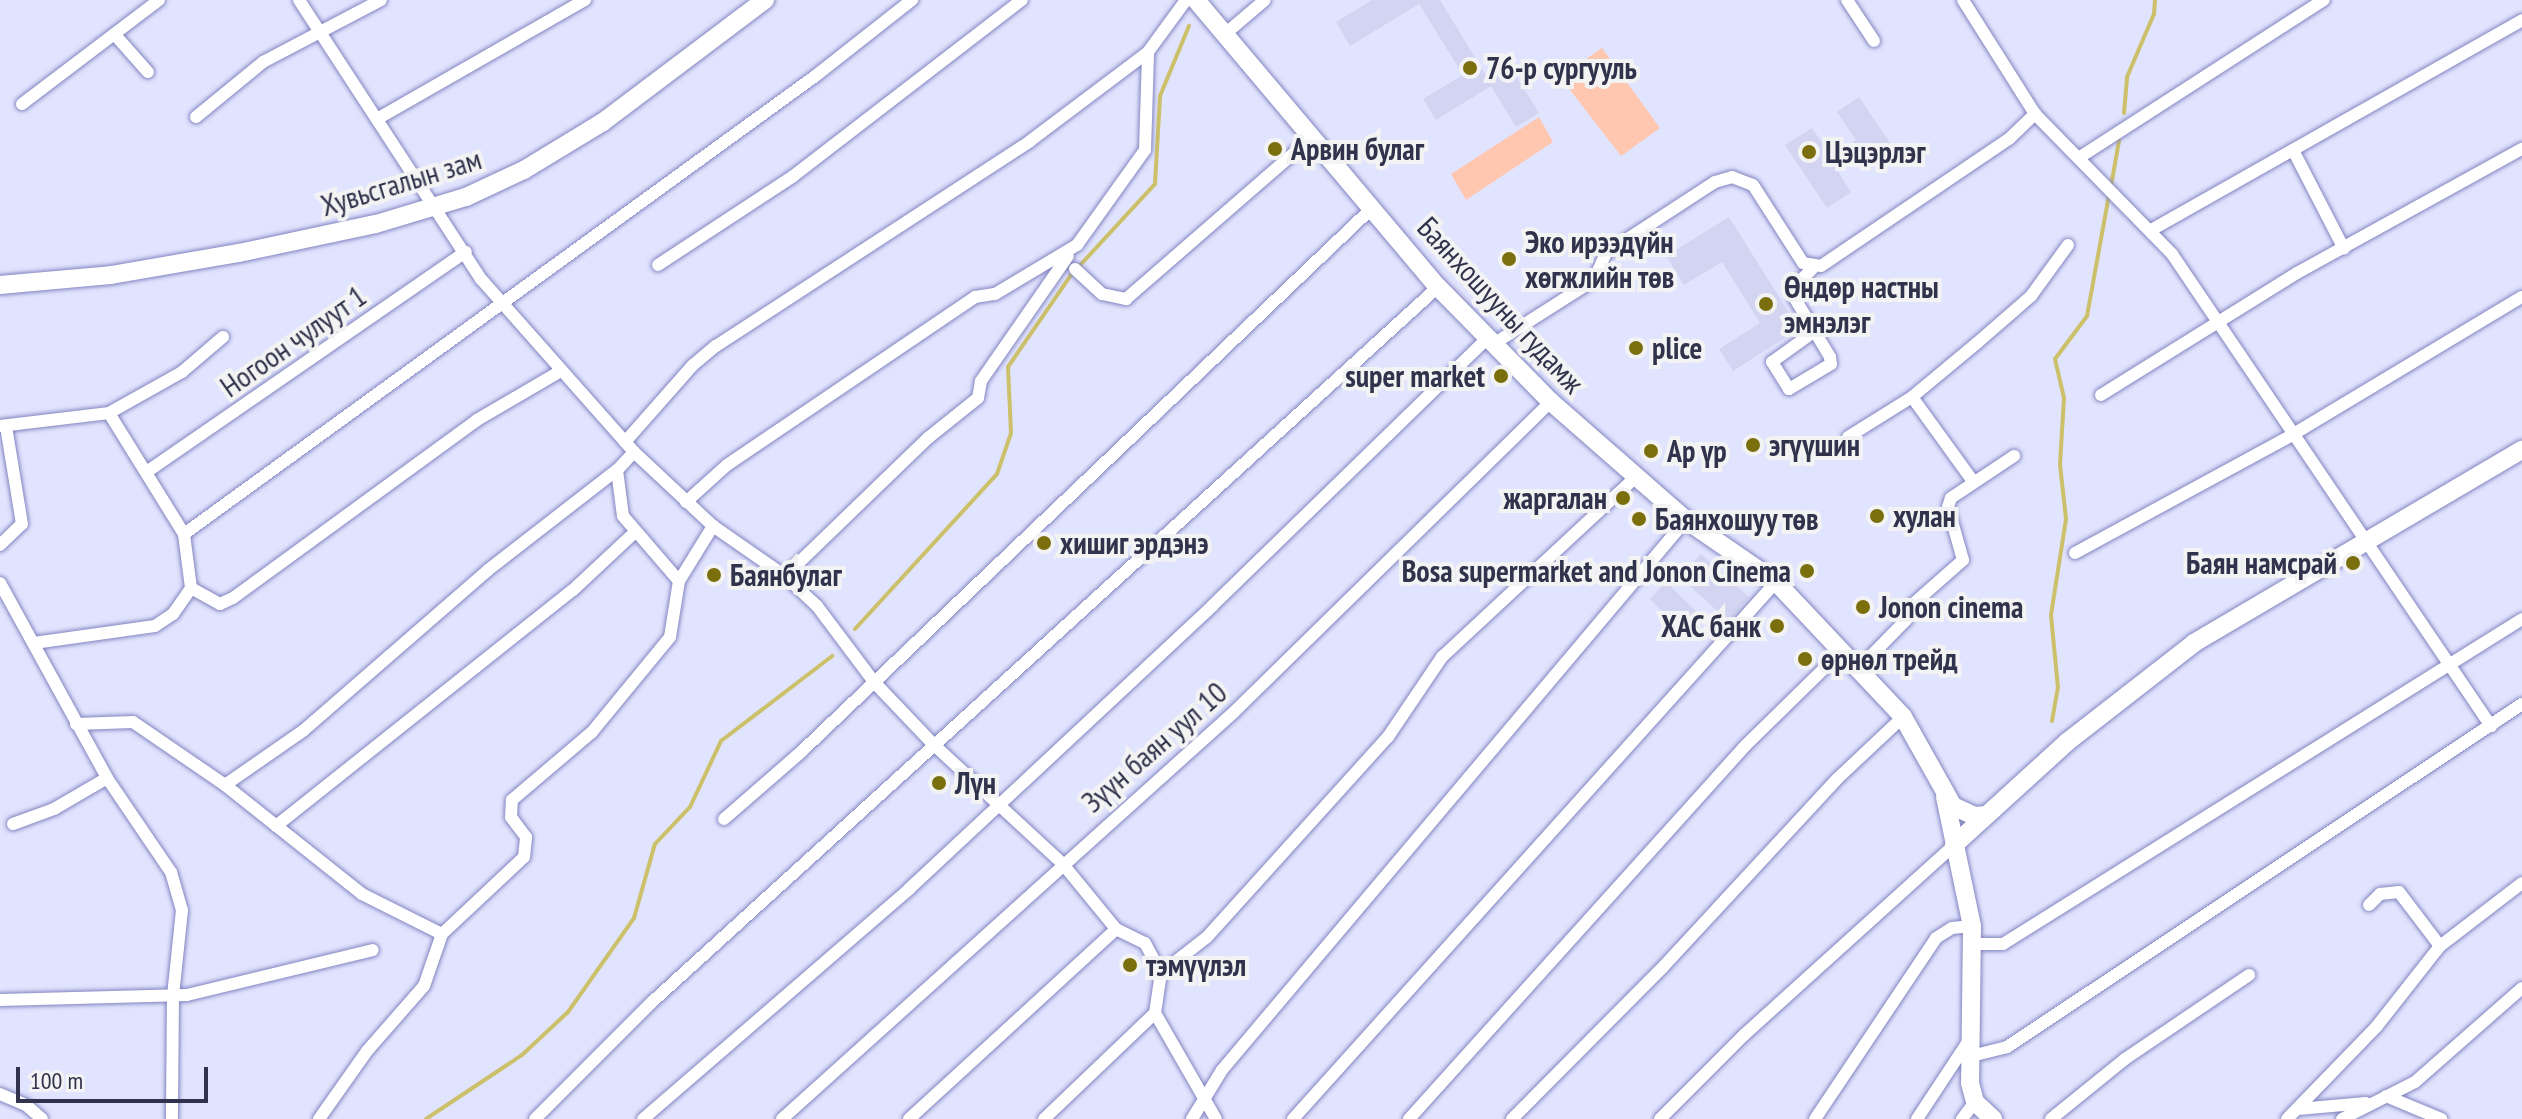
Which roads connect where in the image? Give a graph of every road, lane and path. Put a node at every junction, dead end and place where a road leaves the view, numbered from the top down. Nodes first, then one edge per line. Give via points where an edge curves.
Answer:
1 (159, 0) edge
2 (299, 0) edge
3 (381, 0) edge
4 (585, 0) edge
5 (765, 0) edge
6 (912, 0) edge
7 (1022, 0) edge
8 (1186, 0) edge
9 (1265, 0) edge
10 (1847, 0) edge
11 (1963, 0) edge
12 (2324, 0) edge
13 (1202, 7) edge
14 (2522, 20) edge
15 (319, 32) junction
16 (1225, 34) junction
17 (116, 36) junction
18 (1874, 41) dead end
19 (1148, 52) junction
20 (148, 72) dead end
21 (22, 104) dead end
22 (2035, 114) junction
23 (196, 117) dead end
24 (377, 119) junction
25 (1309, 140) junction
26 (2522, 149) edge
27 (2293, 150) junction
28 (2080, 157) junction
29 (434, 207) junction
30 (1372, 208) junction
31 (2153, 229) junction
32 (1077, 245) junction
33 (2068, 245) dead end
34 (2344, 249) junction
35 (466, 252) junction
36 (658, 265) dead end
37 (1813, 268) junction
38 (1075, 269) dead end
39 (0, 285) edge
40 (1438, 287) junction
41 (2522, 297) edge
42 (500, 304) junction
43 (2219, 323) junction
44 (1815, 331) junction
45 (223, 337) dead end
46 (1492, 340) junction
47 (559, 372) junction
48 (2101, 395) dead end
49 (1912, 397) junction
50 (1551, 402) junction
51 (109, 413) junction
52 (3, 426) edge
53 (2292, 435) junction
54 (1848, 437) dead end
55 (625, 442) junction
56 (2522, 450) edge
57 (634, 452) junction
58 (2014, 456) dead end
59 (617, 470) junction
60 (148, 471) junction
61 (1637, 476) junction
62 (1972, 480) junction
63 (686, 502) junction
64 (1686, 520) junction
65 (713, 526) junction
66 (634, 533) junction
67 (184, 534) junction
68 (2363, 543) junction
69 (0, 545) edge
70 (2075, 553) dead end
71 (785, 576) junction
72 (679, 581) junction
73 (1776, 582) junction
74 (0, 583) edge
75 (191, 588) junction
76 (12, 605) junction
77 (0, 616) edge
78 (2522, 619) edge
79 (34, 643) junction
80 (1842, 651) junction
81 (2453, 664) junction
82 (1860, 667) junction
83 (874, 682) junction
84 (2522, 704) edge
85 (1903, 717) junction
86 (76, 724) junction
87 (2491, 726) junction
88 (934, 745) junction
89 (107, 778) junction
90 (225, 785) junction
91 (1945, 797) junction
92 (998, 803) junction
93 (1987, 815) junction
94 (724, 819) dead end
95 (13, 824) dead end
96 (276, 826) junction
97 (1954, 845) junction
98 (1062, 863) junction
99 (2522, 883) edge
100 (2369, 905) dead end
101 (1116, 929) junction
102 (442, 934) junction
103 (1972, 935) junction
104 (2440, 946) junction
105 (373, 950) dead end
106 (1161, 973) junction
107 (2249, 975) dead end
108 (2522, 988) edge
109 (173, 995) junction
110 (0, 1000) edge
111 (1155, 1013) junction
112 (1973, 1035) junction
113 (1971, 1056) junction
114 (0, 1094) edge
115 (1201, 1098) junction
116 (2381, 1099) junction
117 (1975, 1102) junction
118 (2298, 1109) junction
119 (42, 1119) edge
120 (172, 1119) edge
121 (319, 1119) edge
122 (535, 1119) edge
123 (643, 1119) edge
124 (782, 1119) edge
125 (909, 1119) edge
126 (1044, 1119) edge
127 (1192, 1119) edge
128 (1216, 1119) edge
129 (1293, 1119) edge
130 (1409, 1119) edge
131 (1512, 1119) edge
132 (1660, 1119) edge
133 (1815, 1119) edge
134 (1917, 1119) edge
135 (1962, 1119) edge
136 (1993, 1119) edge
137 (2051, 1119) edge
138 (2287, 1119) edge
139 (2342, 1119) edge
140 (2441, 1119) edge

1 - 17 street
2 - 15 street
3 - 15 street
4 - 24 street
5 - 29 street, Хувьсгалын зам via 558,150 496,183
6 - 42 street
7 - 36 street via 792,177
8 - 19 street
9 - 16 street
10 - 18 street
11 - 22 street
12 - 28 street
13 - 16 street, Баянхошууны гудамж
14 - 27 street
15 - 23 street via 263,62
15 - 24 street
16 - 25 street, Баянхошууны гудамж
17 - 20 street
17 - 21 street
19 - 32 street via 1145,150
19 - 55 street via 1030,141 716,346
22 - 28 street
22 - 37 street via 2010,138
24 - 29 street
25 - 30 street, Баянхошууны гудамж
25 - 38 street via 1126,299 1102,294
26 - 34 street
27 - 31 street
27 - 34 street
28 - 31 street
29 - 35 street
29 - 39 street, Хувьсгалын зам via 225,256 111,275
30 - 40 street, Баянхошууны гудамж
30 - 83 street
31 - 43 street
32 - 63 street via 995,294 975,297 727,465
32 - 71 street via 981,381 978,398 928,438
33 - 49 street via 2031,296
34 - 43 street
35 - 42 street
35 - 60 street, Ногоон чулуут 1
37 - 44 street via 1794,287 1794,297
37 - 46 street, Зүүн баян уул 10 via 1803,263 1753,185 1732,177 1683,199 1606,253 1594,280
40 - 46 street, Баянхошууны гудамж
40 - 88 street
41 - 53 street
42 - 47 street
42 - 67 street
43 - 48 street
43 - 53 street
44 - 44 street via 1831,364 1789,389 1772,362
45 - 51 street via 182,372
46 - 50 street, Баянхошууны гудамж
46 - 92 street, Зүүн баян уул 10
47 - 55 street
47 - 75 street via 429,454 233,598 220,604
49 - 54 street
49 - 62 street
50 - 61 street, Баянхошууны гудамж
50 - 98 street, Зүүн баян уул 10 via 1234,712
51 - 52 street
51 - 60 street
52 - 69 street via 22,524
53 - 68 street
53 - 70 street
55 - 57 street
56 - 68 street
57 - 59 street
57 - 63 street
58 - 62 street
59 - 66 street via 623,516
59 - 90 street via 488,570 304,730
60 - 67 street
61 - 64 street, Баянхошууны гудамж
61 - 106 street via 1442,657 1388,737 1207,937
62 - 82 street via 1958,489 1948,507 1963,560 1912,605 1906,620
63 - 65 street
64 - 73 street, Баянхошууны гудамж
64 - 115 street
65 - 71 street
65 - 72 street
66 - 72 street
66 - 96 street via 573,590
67 - 75 street
68 - 81 street
68 - 93 street via 2194,643 2067,742
71 - 83 street via 817,606
72 - 102 street via 670,637 592,732 512,800 511,817 526,837 524,857
73 - 80 street, Баянхошууны гудамж
73 - 129 street
74 - 76 street
75 - 79 street via 173,614 155,626
76 - 77 street
76 - 79 street
78 - 81 street
79 - 86 street
80 - 82 street, Баянхошууны гудамж
80 - 130 street via 1746,745
81 - 87 street via 2469,699
81 - 103 street via 2003,944
82 - 85 street, Баянхошууны гудамж
83 - 88 street
83 - 94 street
84 - 87 street
85 - 91 street, Баянхошууны гудамж
85 - 131 street via 1837,779 1663,967
86 - 89 street
86 - 90 street via 133,722
87 - 113 street via 2007,1047
88 - 92 street
88 - 122 street via 652,1002
89 - 95 street via 54,809
89 - 109 street via 171,872 182,910
90 - 96 street
91 - 93 street via 1962,813
91 - 97 street, Баянхошууны гудамж
92 - 98 street
92 - 123 street, Зүүн баян уул 10 via 909,889
93 - 97 street
96 - 102 street via 362,894
97 - 103 street, Баянхошууны гудамж
97 - 132 street via 1744,1035
98 - 101 street
98 - 124 street, Зүүн баян уул 10
99 - 104 street
100 - 104 street via 2380,894 2399,892
101 - 106 street via 1145,943
101 - 125 street
102 - 121 street via 424,986 367,1051
103 - 112 street, Баянхошууны гудамж
103 - 133 street via 1952,928 1936,938
104 - 118 street via 2377,1026
105 - 109 street via 267,979
106 - 111 street
107 - 137 street via 2125,1059
108 - 116 street via 2415,1082
109 - 110 street
109 - 120 street
111 - 115 street
111 - 126 street
112 - 113 street, Баянхошууны гудамж
112 - 134 street
113 - 117 street, Баянхошууны гудамж
114 - 119 street
115 - 127 street
115 - 128 street
116 - 118 street
116 - 139 street
116 - 140 street
117 - 135 street
117 - 136 street
118 - 138 street

